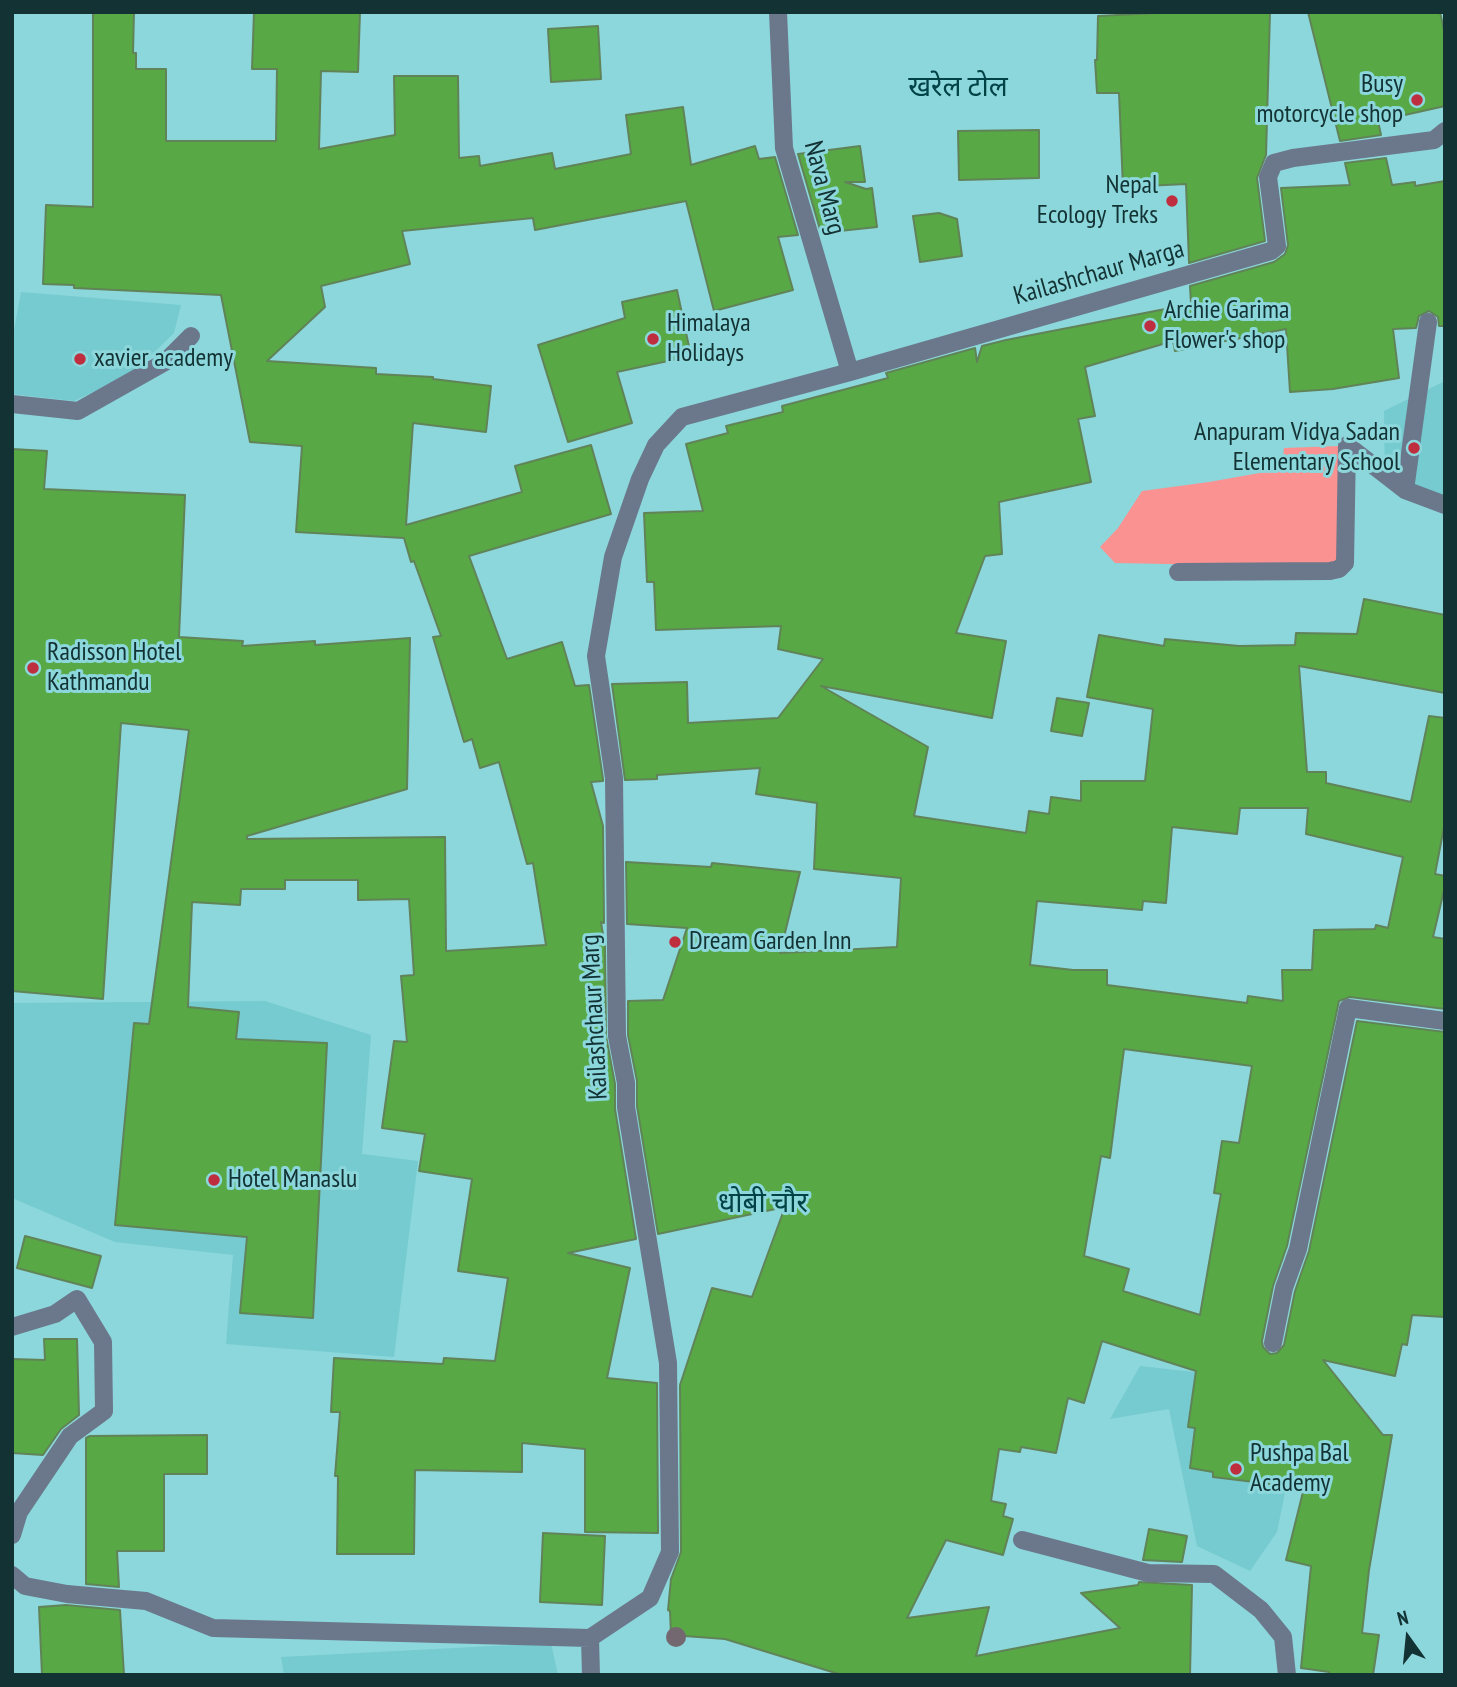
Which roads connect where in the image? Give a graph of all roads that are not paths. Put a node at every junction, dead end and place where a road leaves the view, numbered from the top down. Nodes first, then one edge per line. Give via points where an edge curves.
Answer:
1 (778, 12) edge
2 (1445, 131) edge
3 (1428, 322) dead end
4 (191, 337) dead end
5 (850, 372) junction
6 (12, 404) edge
7 (682, 416) joint
8 (1405, 490) junction
9 (1445, 505) edge
10 (1178, 572) dead end
11 (1445, 1021) edge
12 (12, 1327) edge
13 (1273, 1343) dead end
14 (12, 1535) edge
15 (1022, 1540) dead end
16 (12, 1575) edge
17 (590, 1638) junction
18 (591, 1675) edge
19 (1287, 1675) edge

1 - 5 street, Nava Marg via 784,148
2 - 5 street, Kailashchaur Marga via 1434,140 1274,163 1268,177 1277,246 1271,251
3 - 8 street
4 - 6 street via 165,362 78,411
5 - 7 street, Kailashchaur Marga
7 - 17 street, Kailashchaur Marg via 656,445 640,479 613,557 596,656 614,778 617,1036 668,1363 670,1552 650,1598
8 - 9 street
8 - 10 street via 1347,445 1345,563 1339,569
11 - 13 street via 1348,1008 1298,1249 1284,1288
12 - 14 street via 55,1314 77,1299 103,1342 104,1411 70,1436 19,1513
15 - 19 street via 1148,1573 1214,1574 1261,1610 1283,1637
16 - 17 street via 25,1586 146,1601 213,1628
17 - 18 street

